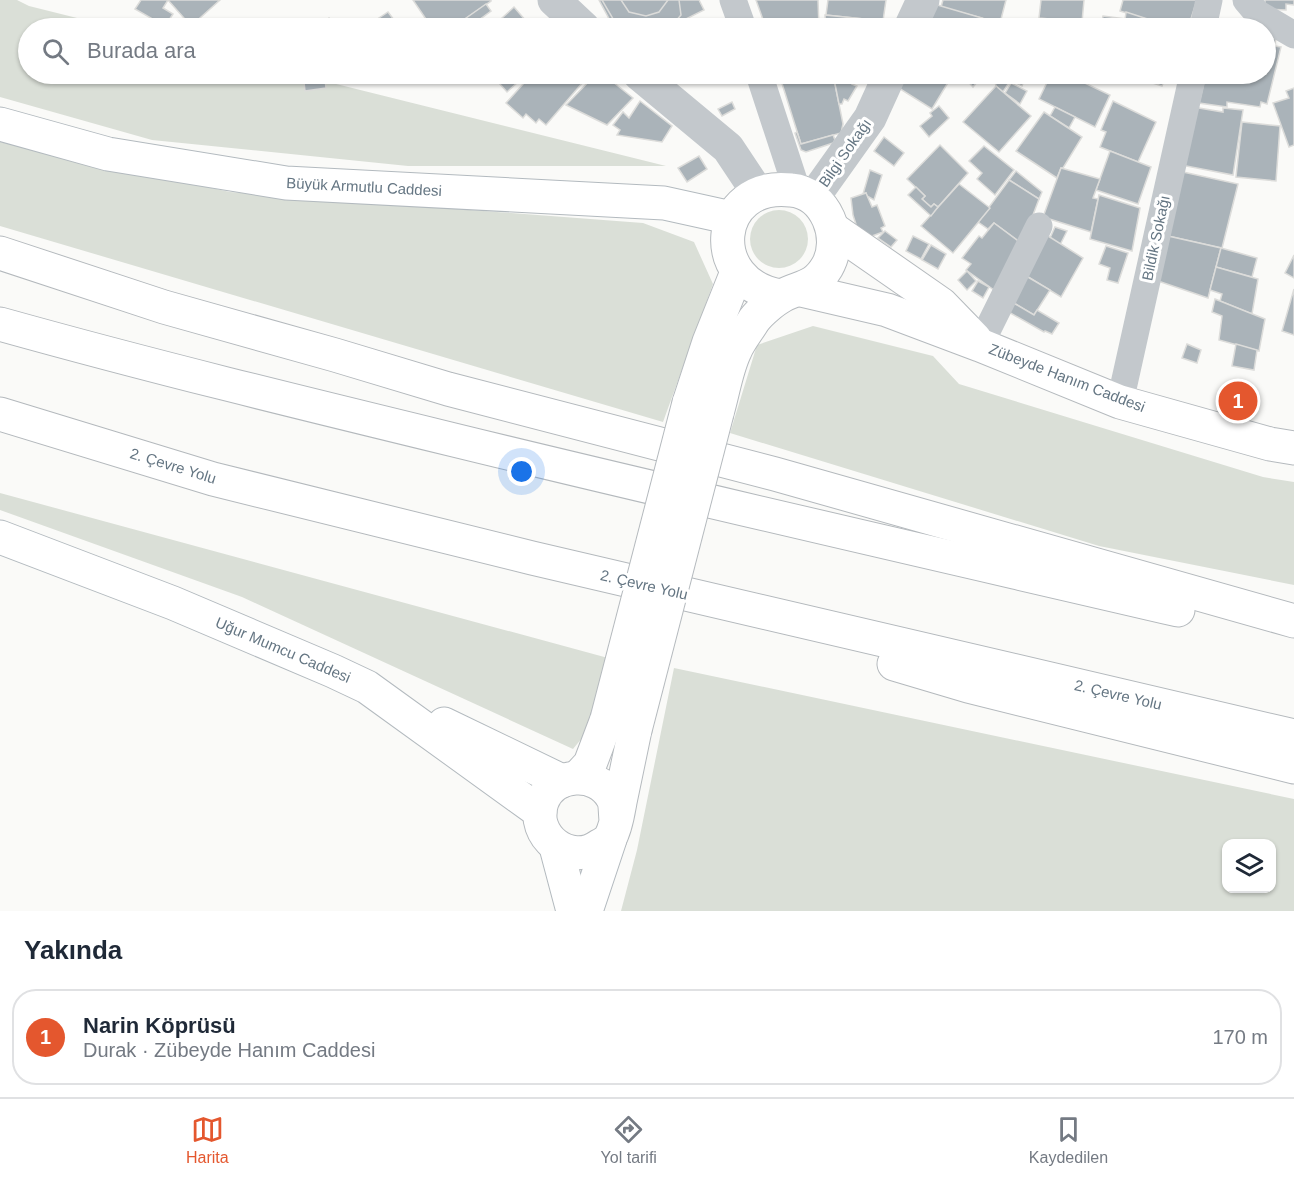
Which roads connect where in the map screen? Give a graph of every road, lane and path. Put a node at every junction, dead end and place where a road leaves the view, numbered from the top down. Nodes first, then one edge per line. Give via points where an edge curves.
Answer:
1 (733, 0) edge
2 (923, 0) edge
3 (1209, 0) edge
4 (1246, 0) edge
5 (739, 18) edge
6 (915, 18) edge
7 (1205, 18) edge
8 (1264, 18) edge
9 (1276, 25) edge
10 (1294, 35) edge
11 (651, 84) edge
12 (763, 84) edge
13 (885, 84) edge
14 (1191, 84) edge
15 (0, 124) edge
16 (758, 193) junction
17 (805, 194) junction
18 (732, 218) junction
19 (1039, 226) dead end
20 (833, 230) junction
21 (0, 253) edge
22 (737, 273) junction
23 (791, 293) junction
24 (0, 324) edge
25 (980, 345) junction
26 (1120, 402) junction
27 (703, 408) junction
28 (8, 417) edge
29 (1294, 448) edge
30 (0, 537) edge
31 (532, 558) junction
32 (1294, 621) edge
33 (1294, 637) edge
34 (367, 687) junction
35 (621, 724) junction
36 (1294, 736) edge
37 (1294, 767) edge
38 (570, 779) junction
39 (540, 812) junction
40 (613, 829) junction
41 (556, 847) junction
42 (573, 911) edge
43 (586, 911) edge

1 - 5 street
2 - 6 street
3 - 7 street
4 - 8 street
9 - 10 street
11 - 16 street via 728,148
12 - 17 street
13 - 17 street, Bilgi Sokağı via 870,118
14 - 26 street, Bildik Sokağı
15 - 18 main road, Büyük Armutlu Caddesi via 108,154 286,183 664,203
16 - 17 main road via 776,188
16 - 18 main road via 743,203
17 - 20 main road via 826,212
18 - 22 main road via 727,246
19 - 25 street
20 - 23 main road via 833,249 827,267 816,280
20 - 25 main road via 941,304
21 - 32 main road via 165,308 448,389 775,474
22 - 23 main road via 766,294
22 - 27 main road via 709,342
23 - 25 main road, Zübeyde Hanım Caddesi via 887,310
23 - 27 main road via 756,317
24 - 33 main road via 623,482
25 - 26 main road, Zübeyde Hanım Caddesi
26 - 29 main road, Zübeyde Hanım Caddesi
27 - 35 main road, bridge
28 - 31 main road, 2. Çevre Yolu via 213,479
30 - 34 main road, Uğur Mumcu Caddesi via 173,603
31 - 36 main road, 2. Çevre Yolu
31 - 37 main road via 968,686
34 - 38 main road
34 - 39 main road, Uğur Mumcu Caddesi
35 - 38 main road via 590,764
35 - 40 main road
38 - 39 main road via 550,789
38 - 40 main road via 592,779 614,799
39 - 41 main road via 546,837
40 - 41 main road via 592,851 580,854
40 - 43 main road
41 - 42 main road

